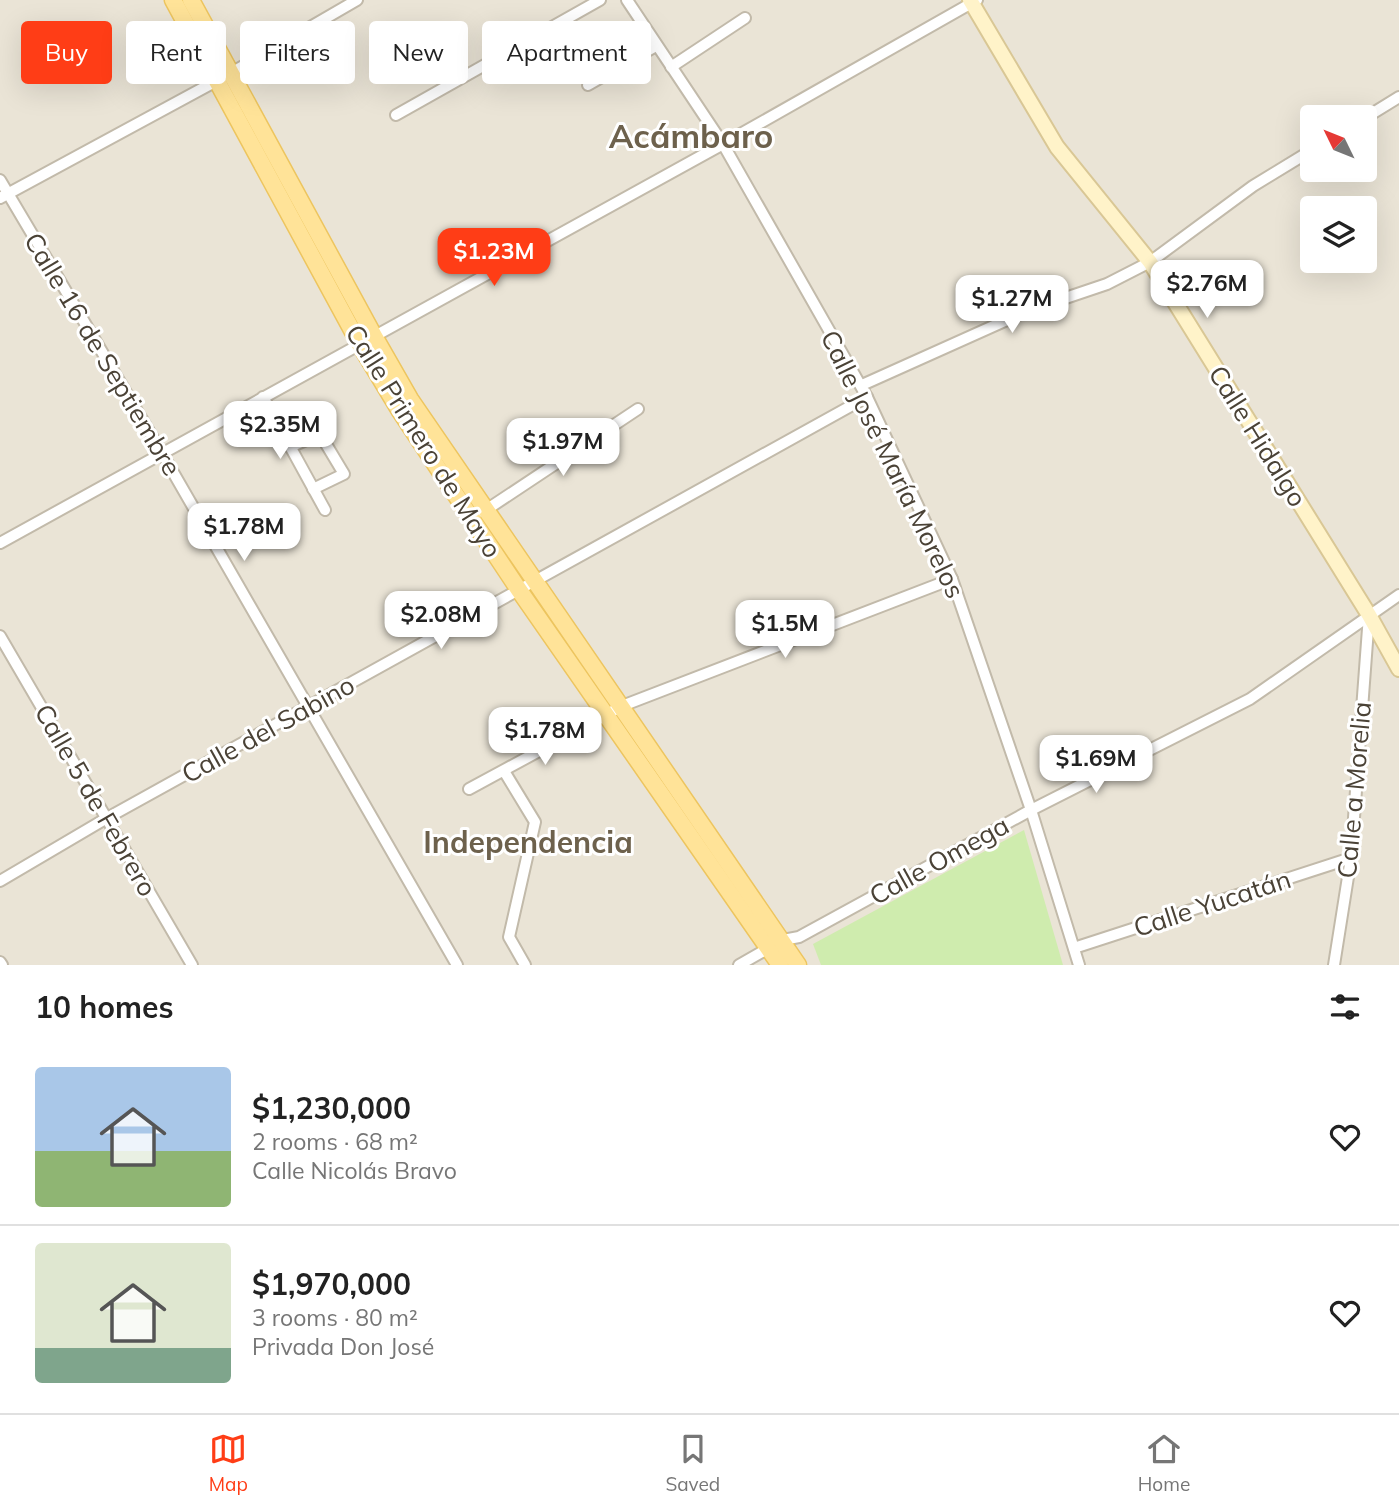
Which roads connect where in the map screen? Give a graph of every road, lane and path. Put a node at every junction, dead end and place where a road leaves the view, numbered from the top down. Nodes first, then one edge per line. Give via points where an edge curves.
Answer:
1 (173, 0) edge
2 (191, 0) edge
3 (330, 0) edge
4 (356, 0) edge
5 (600, 0) edge
6 (627, 0) edge
7 (973, 1) edge
8 (336, 11) junction
9 (745, 18) dead end
10 (184, 21) edge
11 (656, 46) junction
12 (671, 67) junction
13 (231, 73) junction
14 (226, 76) edge
15 (210, 84) edge
16 (218, 84) edge
17 (588, 85) dead end
18 (1399, 97) edge
19 (1377, 111) edge
20 (396, 115) dead end
21 (723, 144) junction
22 (1300, 157) edge
23 (0, 180) edge
24 (4, 195) edge
25 (1150, 262) junction
26 (367, 340) junction
27 (862, 385) junction
28 (263, 397) junction
29 (867, 397) junction
30 (638, 409) dead end
31 (290, 447) junction
32 (162, 453) junction
33 (313, 489) junction
34 (325, 510) dead end
35 (478, 515) junction
36 (0, 543) edge
37 (952, 579) junction
38 (533, 581) junction
39 (519, 590) junction
40 (1399, 595) edge
41 (1369, 615) junction
42 (0, 636) edge
43 (1399, 669) edge
44 (309, 706) junction
45 (622, 706) junction
46 (606, 715) junction
47 (504, 771) junction
48 (469, 789) dead end
49 (1031, 810) junction
50 (107, 818) junction
51 (1351, 858) junction
52 (0, 881) edge
53 (1074, 948) junction
54 (784, 954) edge
55 (192, 965) edge
56 (457, 965) edge
57 (525, 965) edge
58 (739, 965) edge
59 (1079, 965) edge
60 (1334, 965) edge

1 - 10 main road, Calle Primero de Mayo
2 - 13 main road, Calle Primero de Mayo
3 - 8 street
4 - 8 street
5 - 20 street
6 - 11 street, Calle José María Morelos
7 - 21 street
7 - 25 street, Calle Hidalgo via 1057,147
8 - 13 street
9 - 12 street
11 - 12 street, Calle José María Morelos
11 - 17 street
12 - 21 street, Calle José María Morelos
13 - 14 street
13 - 26 main road, Calle Primero de Mayo
15 - 24 street
16 - 26 main road, Calle Primero de Mayo
18 - 19 street
21 - 26 street
21 - 27 street, Calle José María Morelos
22 - 25 street
23 - 24 street, Calle 16 de Septiembre
24 - 32 street, Calle 16 de Septiembre
25 - 27 street
25 - 41 street, Calle Hidalgo
26 - 28 street
26 - 35 main road, Calle Primero de Mayo via 400,411
27 - 29 street, Calle José María Morelos
28 - 31 street
28 - 32 street
29 - 37 street, Calle José María Morelos
29 - 38 street, Calle del Sabino
30 - 35 street
31 - 33 street
31 - 33 street via 320,434 344,474
32 - 36 street
32 - 44 street, Calle 16 de Septiembre
33 - 34 street
35 - 38 main road, Calle Primero de Mayo
35 - 39 main road, Calle Primero de Mayo
37 - 45 street
37 - 49 street, Calle José María Morelos
38 - 39 street, Calle del Sabino
38 - 45 main road, Calle Primero de Mayo
39 - 44 street, Calle del Sabino
39 - 46 main road, Calle Primero de Mayo
40 - 41 street, Calle Omega
41 - 43 street, Calle Hidalgo
41 - 49 street, Calle Omega via 1250,699
41 - 51 street, Calle a Morelia
42 - 50 street, Calle 5 de Febrero
44 - 50 street, Calle del Sabino
44 - 56 street, Calle 16 de Septiembre
45 - 46 street
45 - 54 main road, Calle Primero de Mayo
46 - 47 street
46 - 54 main road, Calle Primero de Mayo
47 - 48 street
47 - 57 street via 535,822 509,937
49 - 53 street, Calle José María Morelos
49 - 54 street, Calle Omega
50 - 52 street, Calle del Sabino
50 - 55 street, Calle 5 de Febrero
51 - 53 street, Calle Yucatán
51 - 60 street, Calle a Morelia
53 - 59 street, Calle José María Morelos
54 - 58 street, Calle Omega

